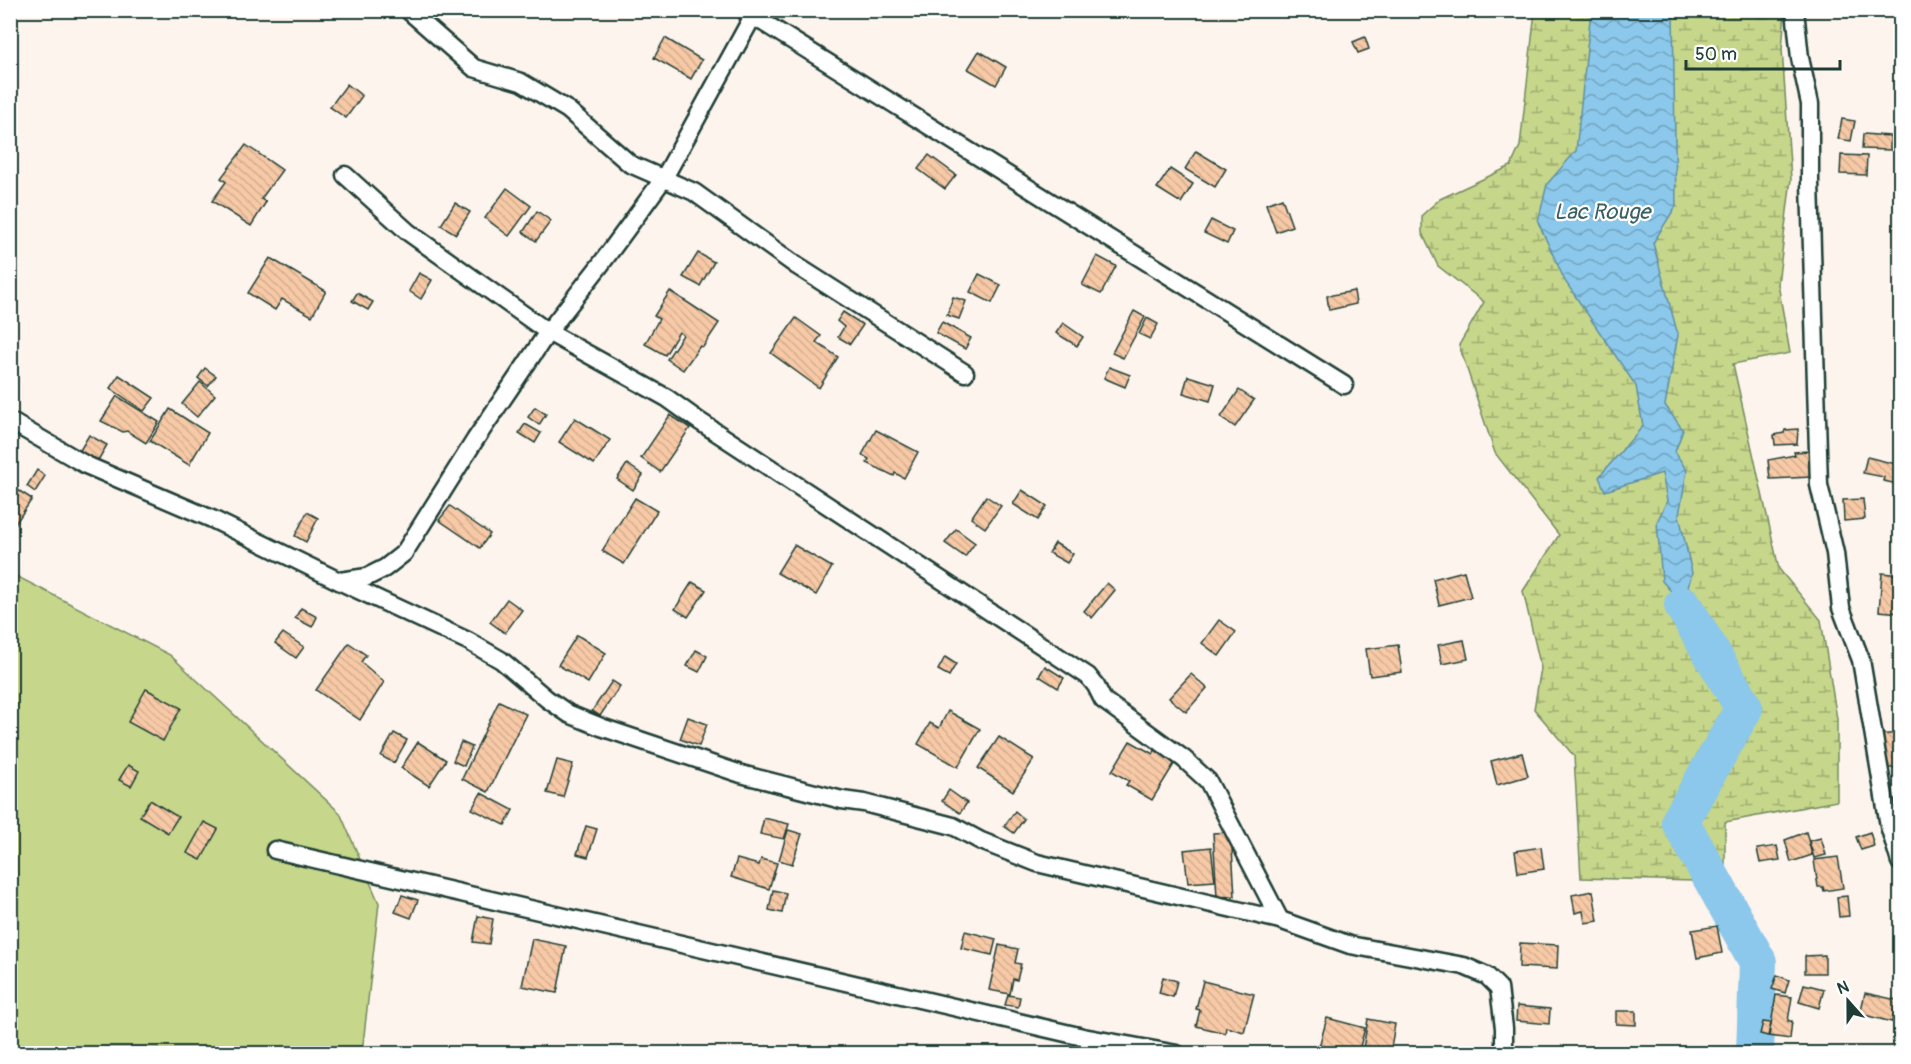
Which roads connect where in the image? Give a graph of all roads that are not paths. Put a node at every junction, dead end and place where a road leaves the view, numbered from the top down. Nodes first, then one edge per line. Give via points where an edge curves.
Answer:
1 (408, 10) edge
2 (1795, 10) edge
3 (749, 13) edge
4 (345, 175) dead end
5 (664, 178) junction
6 (548, 332) junction
7 (965, 373) dead end
8 (1344, 385) dead end
9 (10, 421) edge
10 (339, 581) junction
11 (275, 850) dead end
12 (1900, 862) edge
13 (1280, 920) junction
14 (1177, 1053) edge
15 (1504, 1053) edge

1 - 5 street via 474,68 521,82 567,110 630,164
2 - 12 street via 1810,104 1819,485 1841,608 1861,660 1889,826
3 - 5 street
3 - 8 street
4 - 6 street via 408,232
5 - 6 street
5 - 7 street via 694,192 797,266
6 - 10 street via 404,553 367,577
6 - 13 street via 668,398 1088,676 1102,700 1208,781
9 - 10 street via 86,465 212,519
10 - 13 street via 468,641 501,660 569,714 601,727 741,774 952,826 1036,863
11 - 14 street via 1083,1037
13 - 15 street via 1350,945 1464,966 1487,976 1499,988

